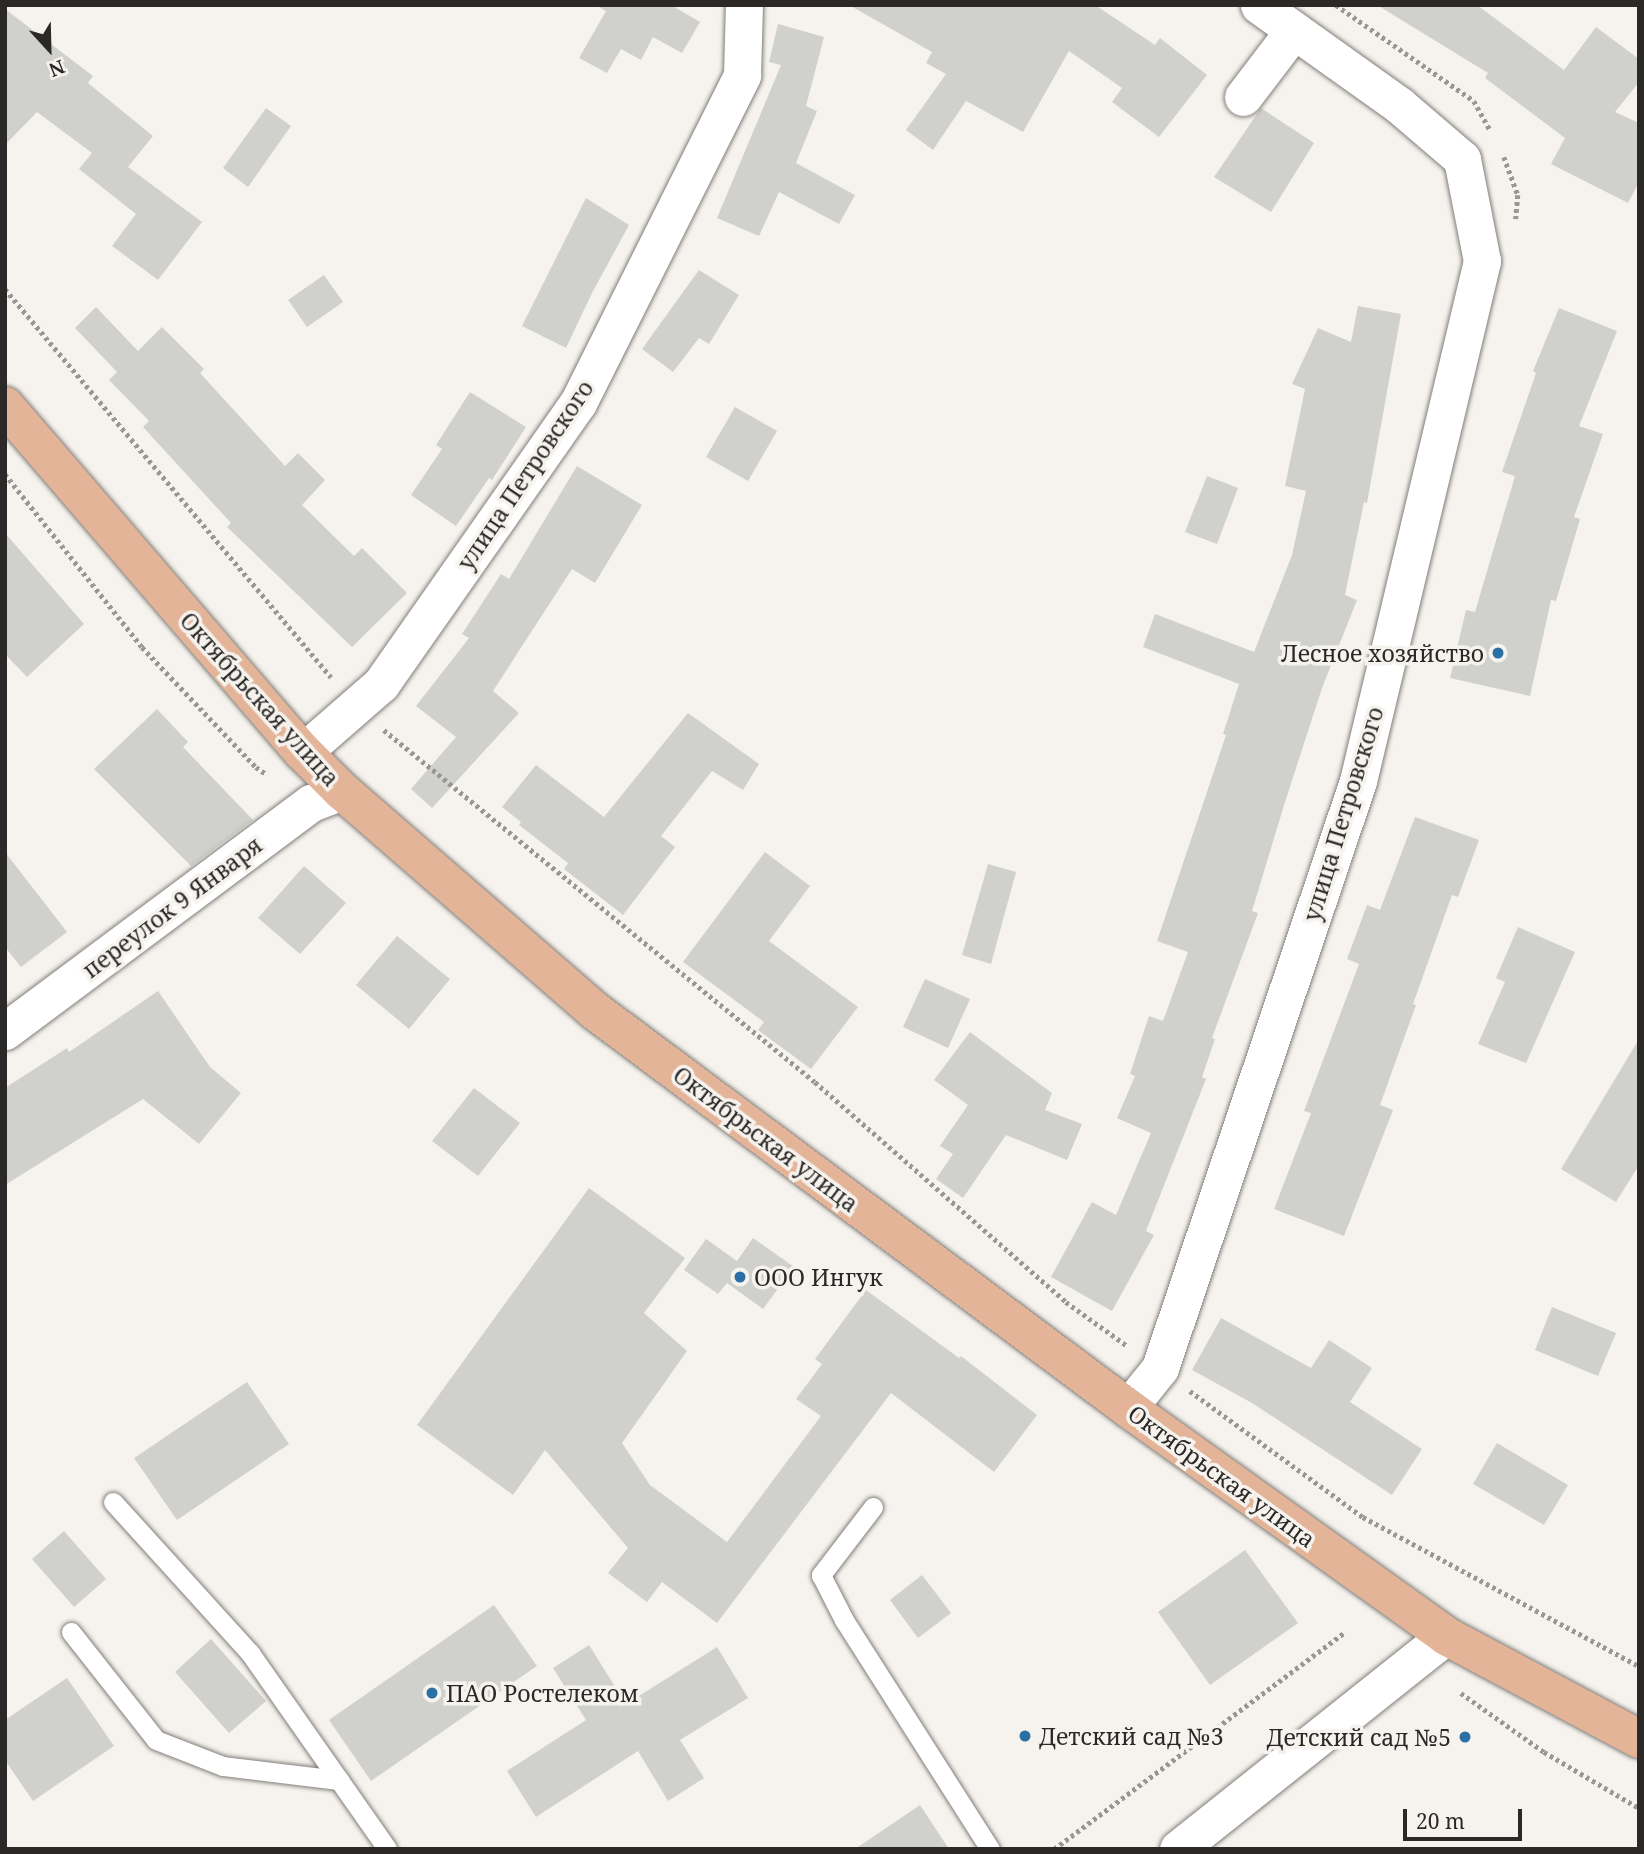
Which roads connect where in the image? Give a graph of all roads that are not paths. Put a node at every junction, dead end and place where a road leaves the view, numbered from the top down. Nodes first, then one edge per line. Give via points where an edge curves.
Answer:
1 (744, 5) edge
2 (1259, 5) edge
3 (1294, 30) junction
4 (1242, 97) dead end
5 (5, 406) edge
6 (303, 752) junction
7 (326, 797) junction
8 (5, 1031) edge
9 (1128, 1408) junction
10 (113, 1502) dead end
11 (873, 1507) dead end
12 (72, 1632) dead end
13 (1446, 1636) junction
14 (1639, 1740) edge
15 (339, 1780) junction
16 (387, 1849) edge
17 (990, 1849) edge
18 (1178, 1849) edge

1 - 6 street, улица Петровского via 742,75 578,403 381,684
2 - 3 street, улица Петровского
3 - 4 street
3 - 9 street, улица Петровского via 1399,105 1462,159 1482,261 1358,781 1160,1368
5 - 6 main road, Октябрьская улица
6 - 7 main road, Октябрьская улица
7 - 8 street, переулок 9 Января
7 - 9 main road, Октябрьская улица via 595,1011
9 - 13 main road, Октябрьская улица
10 - 15 lane via 250,1653
11 - 17 lane via 821,1575 844,1620
12 - 15 lane via 156,1740 223,1766
13 - 14 main road, Октябрьская улица
13 - 18 street
15 - 16 lane

